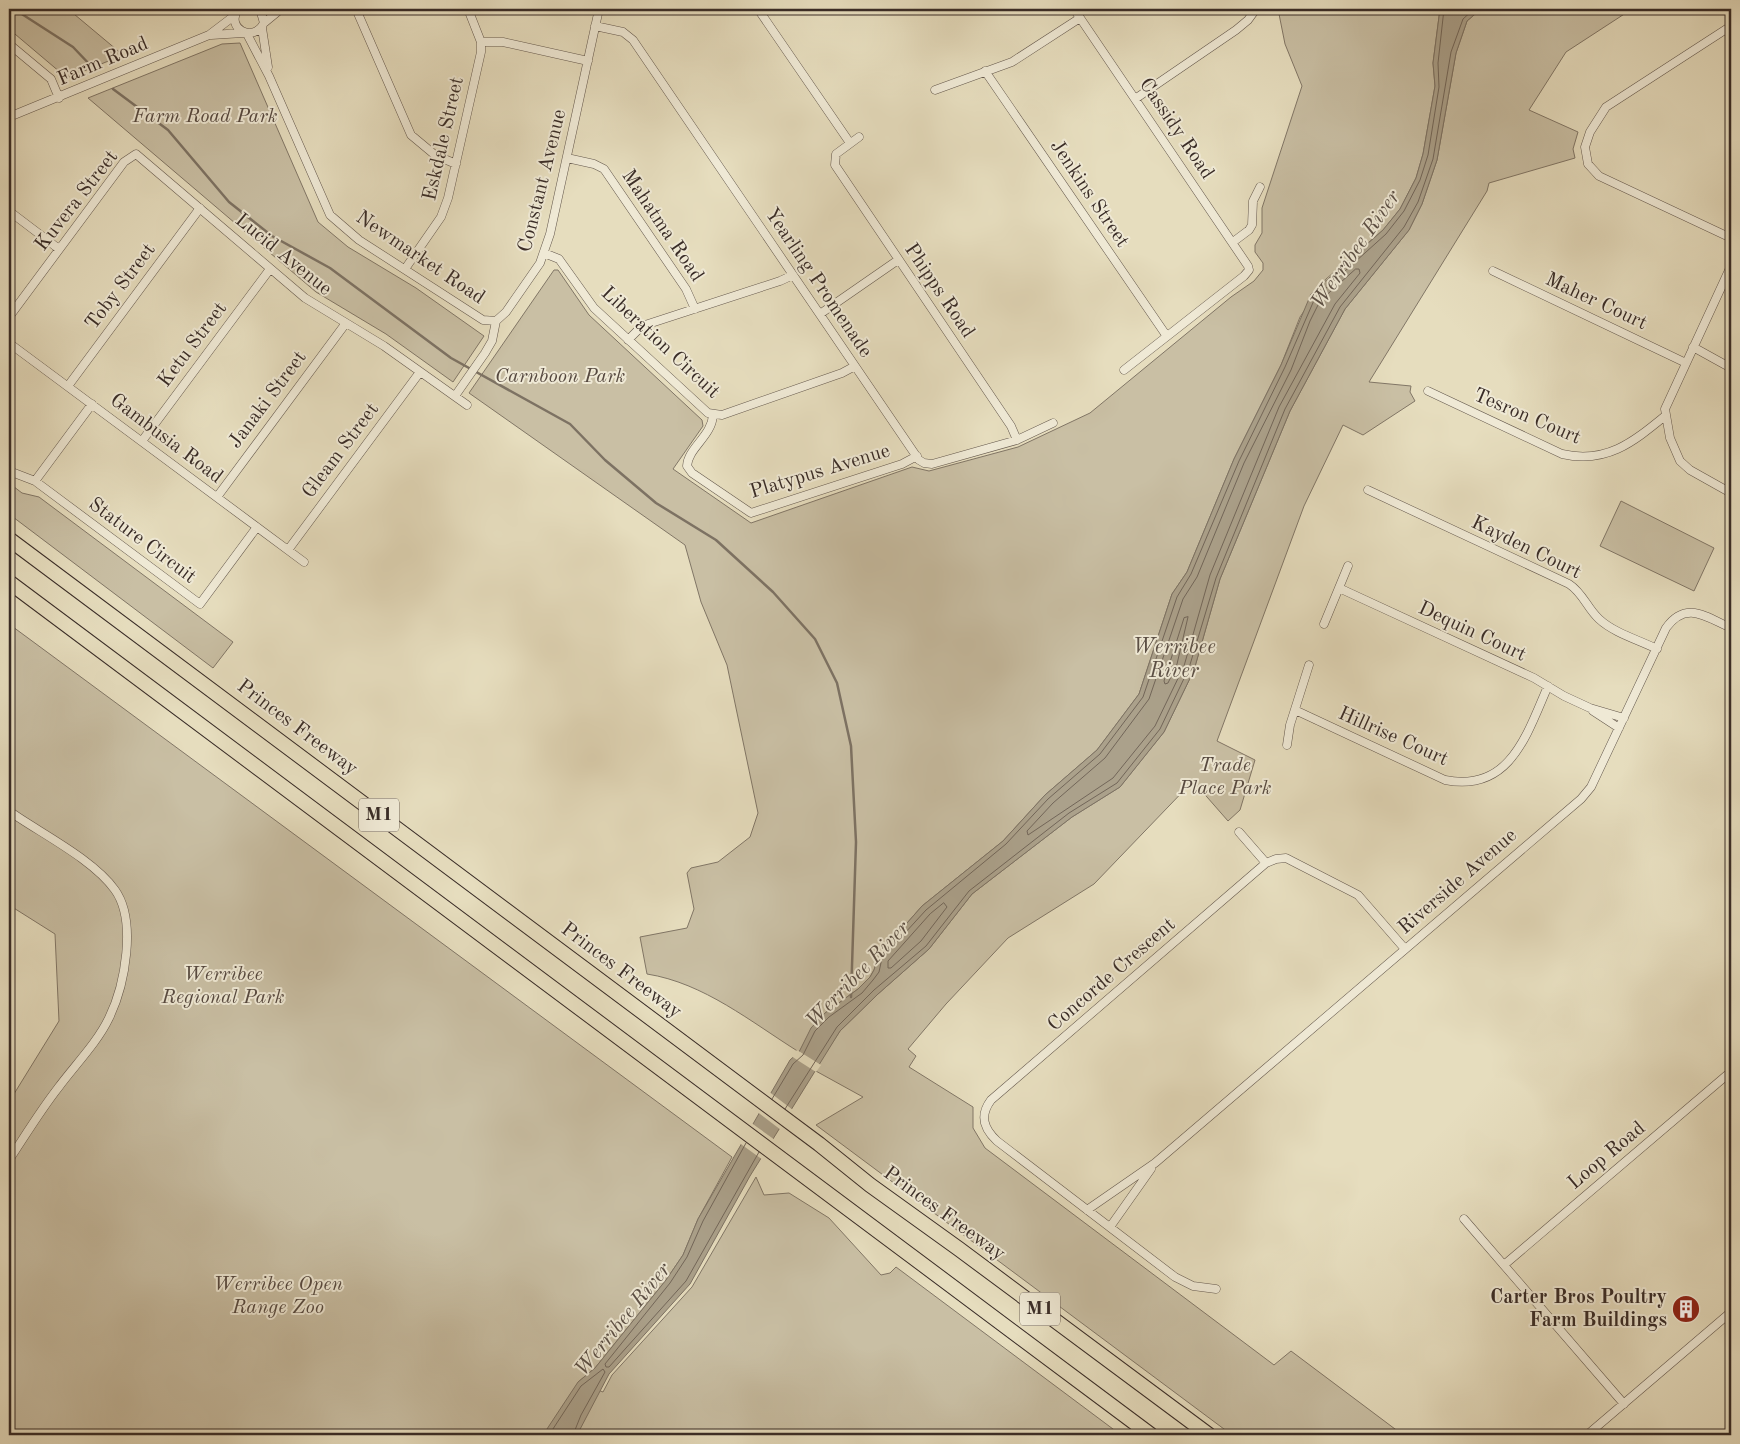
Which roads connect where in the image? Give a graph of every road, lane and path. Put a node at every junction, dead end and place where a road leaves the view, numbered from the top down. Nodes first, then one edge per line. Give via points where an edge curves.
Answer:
1 (260, 9) edge
2 (281, 9) edge
3 (356, 9) edge
4 (468, 9) edge
5 (599, 9) edge
6 (758, 9) edge
7 (1074, 9) edge
8 (1256, 9) edge
9 (236, 11) edge
10 (1080, 18) junction
11 (263, 25) junction
12 (595, 26) junction
13 (1731, 26) edge
14 (245, 33) junction
15 (209, 35) junction
16 (481, 42) junction
17 (9, 44) edge
18 (588, 61) junction
19 (986, 72) junction
20 (269, 76) junction
21 (935, 90) dead end
22 (59, 98) junction
23 (1135, 99) junction
24 (9, 117) edge
25 (859, 137) dead end
26 (850, 144) junction
27 (136, 154) joint
28 (567, 158) junction
29 (456, 164) junction
30 (1260, 187) dead end
31 (200, 208) junction
32 (9, 212) edge
33 (1731, 238) edge
34 (1233, 242) junction
35 (59, 249) junction
36 (544, 253) junction
37 (898, 260) junction
38 (1731, 266) edge
39 (405, 268) junction
40 (270, 269) junction
41 (1493, 271) dead end
42 (793, 274) junction
43 (695, 309) junction
44 (820, 314) junction
45 (9, 317) edge
46 (496, 321) junction
47 (346, 323) junction
48 (1166, 335) junction
49 (628, 340) junction
50 (9, 343) edge
51 (1693, 347) junction
52 (1686, 363) junction
53 (855, 366) junction
54 (1731, 368) edge
55 (1124, 370) dead end
56 (420, 372) junction
57 (68, 386) junction
58 (1428, 391) dead end
59 (455, 396) junction
60 (92, 404) junction
61 (467, 405) dead end
62 (713, 415) junction
63 (1665, 416) junction
64 (1053, 423) dead end
65 (1017, 440) junction
66 (142, 442) junction
67 (917, 456) junction
68 (9, 471) edge
69 (35, 481) junction
70 (1368, 490) dead end
71 (1731, 493) edge
72 (216, 497) junction
73 (257, 528) junction
74 (9, 539) edge
75 (288, 550) junction
76 (304, 562) dead end
77 (1348, 566) dead end
78 (9, 582) edge
79 (1339, 588) junction
80 (1324, 624) dead end
81 (1731, 628) edge
82 (1657, 649) junction
83 (1309, 665) dead end
84 (1548, 686) junction
85 (1590, 708) junction
86 (1295, 710) junction
87 (1624, 718) junction
88 (1619, 728) junction
89 (1287, 745) dead end
90 (9, 811) edge
91 (1239, 832) dead end
92 (1266, 863) junction
93 (1405, 949) junction
94 (1731, 1075) edge
95 (9, 1160) edge
96 (1155, 1163) junction
97 (1087, 1210) junction
98 (1464, 1219) dead end
99 (1110, 1227) junction
100 (1504, 1265) junction
101 (1216, 1289) dead end
102 (1731, 1312) edge
103 (1624, 1404) junction
104 (1151, 1435) edge
105 (1209, 1435) edge
106 (1586, 1435) edge

1 - 11 street, Newmarket Road
2 - 11 street
3 - 29 street via 411,135 435,155
4 - 16 street, Eskdale Street
5 - 12 street, Constant Avenue
6 - 26 street
7 - 10 street, Cassidy Road
8 - 23 street via 1236,30
9 - 14 street, Newmarket Road via 236,26
9 - 15 street, Farm Road
10 - 19 street via 1012,62
10 - 23 street, Cassidy Road
11 - 14 street, Farm Road via 255,33
11 - 20 street, Newmarket Road
12 - 18 street, Constant Avenue
12 - 42 street, Yearling Promenade via 623,32 633,40
13 - 33 street via 1610,104 1590,132 1585,152 1590,168 1599,176
14 - 15 street, Farm Road
14 - 20 street, Newmarket Road
15 - 22 street, Farm Road
16 - 18 street via 503,42
16 - 29 street, Eskdale Street
17 - 22 street via 51,79
18 - 28 street, Constant Avenue
19 - 21 street
19 - 48 street, Jenkins Street
20 - 39 street, Newmarket Road via 330,215 359,240
22 - 24 street, Farm Road
23 - 34 street, Cassidy Road
25 - 26 street
26 - 37 street, Phipps Road via 836,154 834,159 838,171
27 - 31 street, Lucid Avenue
27 - 35 street, Kuvera Street via 124,162
28 - 36 street, Constant Avenue
28 - 43 street, Mahatma Road via 604,169 686,289
29 - 39 street, Eskdale Street via 446,209
30 - 34 street via 1253,201 1252,225
31 - 40 street, Lucid Avenue
31 - 57 street, Toby Street
32 - 35 street
34 - 48 street, Cassidy Road via 1249,270
35 - 45 street, Kuvera Street
36 - 46 street, Constant Avenue via 512,304
36 - 49 street, Liberation Circuit via 564,264 594,308
37 - 44 street
37 - 65 street, Phipps Road via 1011,426
38 - 51 street
39 - 46 street, Newmarket Road via 483,320
40 - 47 street, Lucid Avenue via 305,298
40 - 66 street, Ketu Street
41 - 52 street, Maher Court
42 - 43 street
42 - 44 street, Yearling Promenade
43 - 49 street via 642,326
44 - 53 street, Yearling Promenade
46 - 59 street via 492,341
47 - 56 street, Lucid Avenue
47 - 72 street, Janaki Street
48 - 55 street
49 - 62 street, Liberation Circuit via 702,409
50 - 57 street, Gambusia Road
51 - 52 street
51 - 54 street
52 - 63 street via 1665,409
53 - 62 street, Liberation Circuit via 722,415
53 - 67 street, Yearling Promenade
56 - 59 street, Lucid Avenue
56 - 75 street, Gleam Street
57 - 60 street, Gambusia Road
58 - 63 street, Tesron Court via 1562,454 1582,458 1606,454 1629,444
59 - 61 street, Lucid Avenue
60 - 66 street, Gambusia Road
60 - 69 street
62 - 67 street, Platypus Avenue via 710,430 687,466 692,473 750,513 902,464
63 - 71 street via 1680,461
64 - 65 street
65 - 67 street via 932,464 924,463
66 - 72 street, Gambusia Road
68 - 69 street, Stature Circuit
69 - 73 street, Stature Circuit via 200,604
70 - 82 street, Kayden Court via 1569,584 1604,623
72 - 73 street, Gambusia Road
73 - 75 street, Gambusia Road
74 - 105 highway, Princes Freeway / M1
75 - 76 street, Gambusia Road
77 - 79 street
78 - 104 highway, M1
79 - 80 street
79 - 84 street, Dequin Court
81 - 82 street, Riverside Avenue via 1699,614 1684,612 1672,618
82 - 87 street, Riverside Avenue
83 - 86 street
84 - 85 street, Dequin Court
84 - 86 street, Hillrise Court via 1512,759 1496,773 1473,781 1446,780
85 - 87 street, Dequin Court
85 - 88 street, Dequin Court
86 - 89 street
87 - 88 street, Riverside Avenue
88 - 93 street, Riverside Avenue via 1586,793
90 - 95 street via 106,880 124,907 127,932 121,982 109,1019
91 - 92 street
92 - 93 street via 1286,858 1350,889 1364,900
92 - 97 street, Concorde Crescent via 985,1107 985,1127 991,1135
93 - 96 street, Riverside Avenue
94 - 100 street, Loop Road via 1727,1075
96 - 97 street, Riverside Avenue
96 - 99 street, Riverside Avenue
97 - 99 street, Concorde Crescent
98 - 100 street
99 - 101 street, Concorde Crescent via 1175,1277 1193,1286
100 - 103 street
102 - 103 street
103 - 106 street

